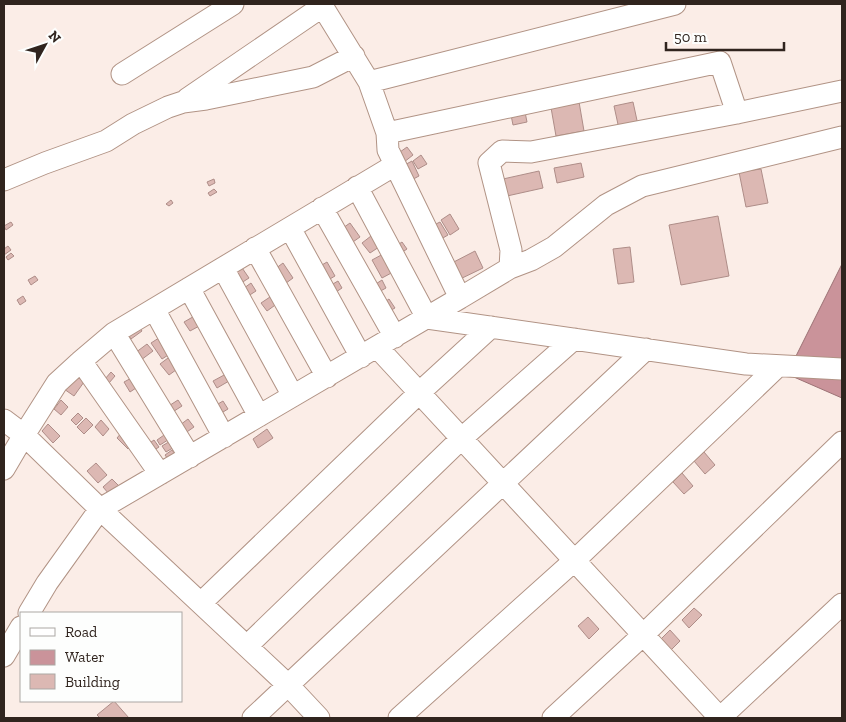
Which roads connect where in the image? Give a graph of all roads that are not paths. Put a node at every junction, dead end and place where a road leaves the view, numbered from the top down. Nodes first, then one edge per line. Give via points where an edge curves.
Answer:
1 (233, 4) edge
2 (675, 4) edge
3 (322, 5) edge
4 (354, 56) junction
5 (122, 74) dead end
6 (369, 82) junction
7 (842, 91) edge
8 (183, 102) junction
9 (737, 113) junction
10 (387, 133) junction
11 (842, 137) edge
12 (395, 164) junction
13 (4, 180) edge
14 (357, 187) junction
15 (322, 208) junction
16 (290, 228) junction
17 (255, 248) junction
18 (222, 268) junction
19 (510, 268) junction
20 (189, 288) junction
21 (460, 298) junction
22 (154, 309) junction
23 (426, 318) junction
24 (491, 327) junction
25 (114, 333) junction
26 (574, 339) junction
27 (378, 347) junction
28 (646, 349) junction
29 (81, 361) junction
30 (778, 366) junction
31 (842, 369) edge
32 (327, 376) junction
33 (420, 392) junction
34 (293, 396) junction
35 (259, 416) junction
36 (4, 420) edge
37 (24, 435) junction
38 (224, 437) junction
39 (462, 438) junction
40 (842, 442) edge
41 (190, 457) junction
42 (4, 469) edge
43 (160, 474) junction
44 (504, 483) junction
45 (100, 510) junction
46 (575, 560) junction
47 (201, 603) junction
48 (842, 604) edge
49 (30, 612) edge
50 (20, 629) edge
51 (643, 634) junction
52 (247, 646) junction
53 (4, 656) edge
54 (289, 686) junction
55 (253, 718) edge
56 (319, 718) edge
57 (399, 718) edge
58 (553, 718) edge
59 (720, 718) edge

1 - 5 street
2 - 6 street
3 - 4 street
3 - 8 street
4 - 6 street
4 - 8 street via 314,77
6 - 10 street
7 - 9 street
8 - 13 street via 133,124 106,141
9 - 10 street via 720,62
9 - 19 street via 531,152 502,152 489,163 511,250
10 - 12 street via 388,150
11 - 19 street via 642,186 606,205 554,247
12 - 14 street
12 - 21 street
14 - 15 street
14 - 23 street
15 - 16 street
15 - 27 street
16 - 17 street
16 - 27 street
17 - 18 street
17 - 32 street
18 - 20 street
18 - 34 street
19 - 21 street
20 - 22 street
20 - 35 street
21 - 23 street
22 - 25 street
22 - 38 street
23 - 24 street
23 - 27 street
24 - 26 street
24 - 33 street
25 - 29 street
25 - 41 street
26 - 28 street
26 - 39 street
27 - 32 street
27 - 33 street
28 - 30 street
28 - 44 street
29 - 37 street via 58,383
29 - 43 street
30 - 31 street
30 - 46 street
32 - 34 street
33 - 39 street
33 - 47 street
34 - 35 street
35 - 38 street
36 - 37 street
37 - 42 street
37 - 45 street
38 - 41 street
39 - 44 street
39 - 52 street
40 - 51 street
41 - 43 street
43 - 45 street
44 - 46 street
44 - 54 street
45 - 47 street
45 - 49 street
46 - 51 street
46 - 57 street
47 - 52 street
48 - 59 street
50 - 53 street
51 - 58 street
51 - 59 street
52 - 54 street
54 - 55 street
54 - 56 street

